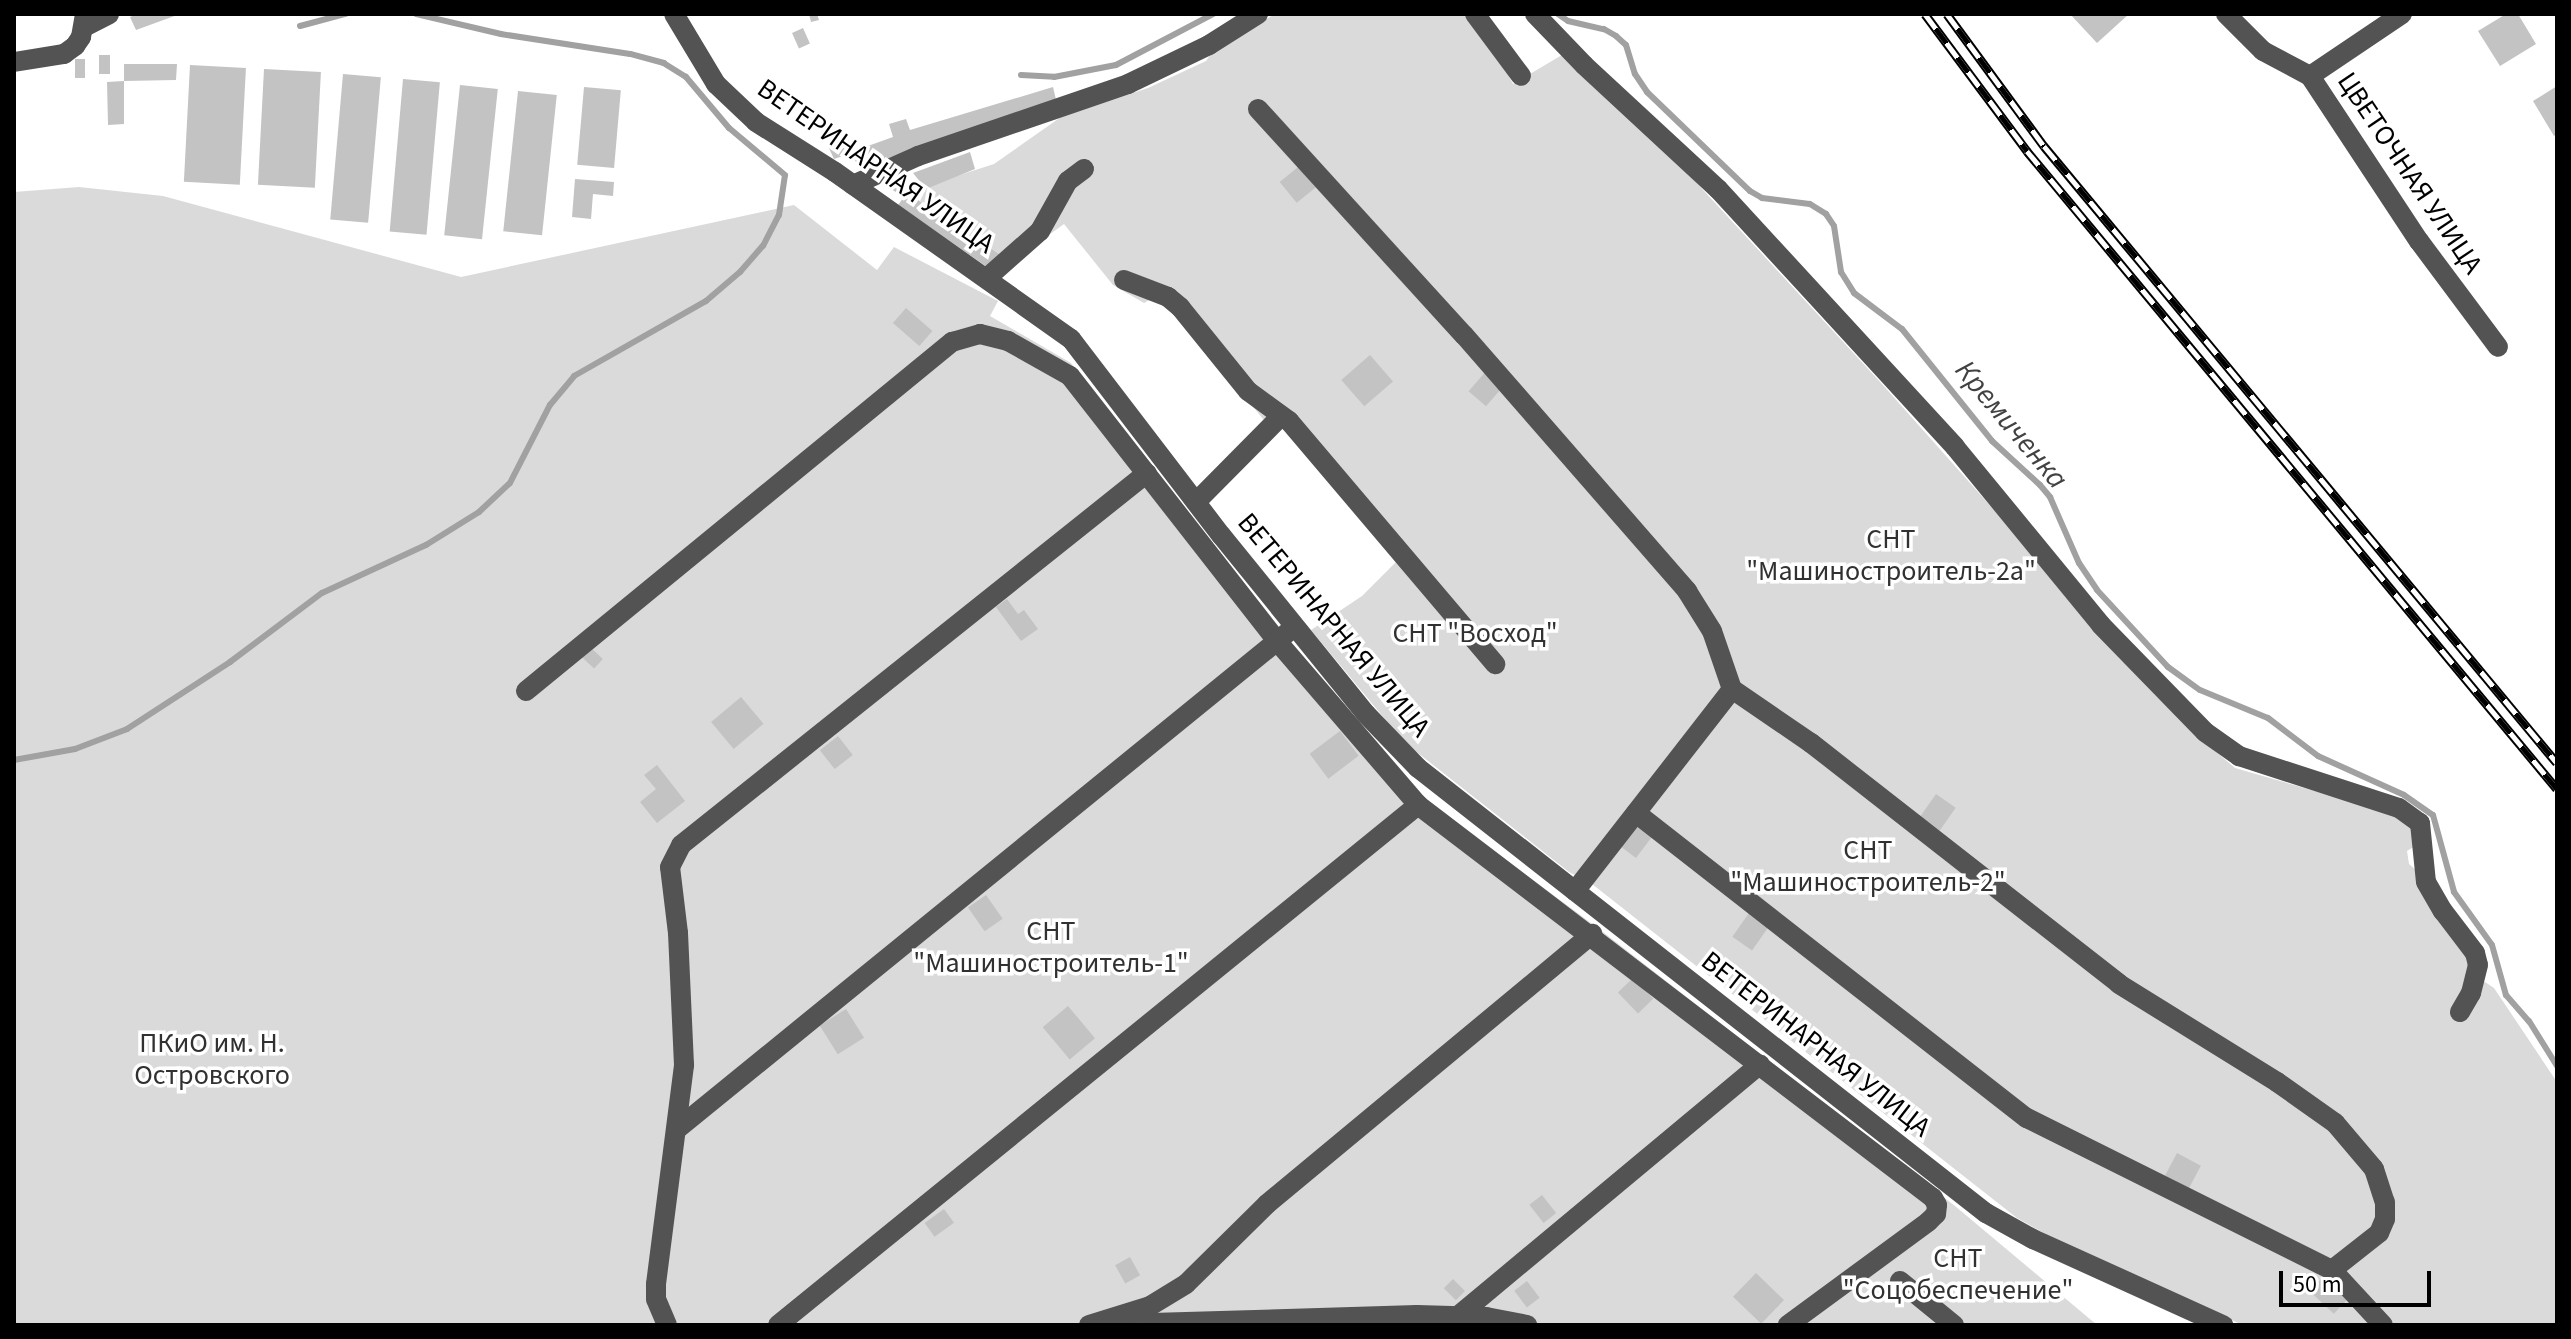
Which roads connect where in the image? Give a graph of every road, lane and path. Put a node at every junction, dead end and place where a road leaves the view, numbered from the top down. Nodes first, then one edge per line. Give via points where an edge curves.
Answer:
1 (109, 14) edge
2 (674, 14) edge
3 (1258, 14) edge
4 (1475, 14) edge
5 (1535, 14) edge
6 (2226, 14) edge
7 (2402, 14) edge
8 (85, 21) edge
9 (14, 62) edge
10 (1521, 76) dead end
11 (2310, 76) junction
12 (1258, 109) dead end
13 (1084, 169) dead end
14 (853, 185) junction
15 (988, 277) junction
16 (1124, 280) dead end
17 (2498, 347) dead end
18 (1281, 416) junction
19 (1147, 473) junction
20 (1196, 502) junction
21 (1295, 627) junction
22 (1277, 641) junction
23 (1495, 664) dead end
24 (1732, 689) junction
25 (526, 691) dead end
26 (1418, 805) junction
27 (1636, 813) junction
28 (1575, 891) junction
29 (1592, 934) junction
30 (2460, 1012) dead end
31 (1760, 1064) junction
32 (676, 1130) junction
33 (2332, 1270) junction
34 (1900, 1281) dead end
35 (1458, 1316) junction
36 (667, 1325) edge
37 (778, 1325) edge
38 (1089, 1325) edge
39 (1527, 1325) edge
40 (1788, 1325) edge
41 (1954, 1325) edge
42 (2223, 1325) edge
43 (2383, 1325) edge

1 - 8 street
2 - 14 street, ВЕТЕРИНАРНАЯ УЛИЦА via 716,84 734,102
3 - 14 street via 1209,45 1128,84 918,156
4 - 10 street
5 - 30 street via 1718,189 1955,447 2101,625 2205,732 2239,756 2399,808 2420,823 2426,882 2475,953 2476,978
6 - 11 street, ЦВЕТОЧНАЯ УЛИЦА via 2263,51
7 - 11 street
8 - 9 street via 75,46 64,54
11 - 17 street, ЦВЕТОЧНАЯ УЛИЦА via 2419,241
12 - 24 street via 1687,591 1712,631
13 - 15 street via 1068,181 1040,231
14 - 15 street, ВЕТЕРИНАРНАЯ УЛИЦА
15 - 20 street, ВЕТЕРИНАРНАЯ УЛИЦА via 1071,339
16 - 18 street via 1174,302 1248,391
18 - 20 street
18 - 23 street
19 - 22 street
19 - 25 street via 1059,367 993,336 965,336
19 - 32 street via 681,845 670,867 684,1065
20 - 21 street, ВЕТЕРИНАРНАЯ УЛИЦА
21 - 22 street
21 - 28 street, ВЕТЕРИНАРНАЯ УЛИЦА via 1392,744
22 - 26 street
22 - 32 street
24 - 27 street
24 - 33 street via 1811,743 2119,984 2335,1123 2374,1169 2385,1219 2379,1233
26 - 29 street
26 - 37 street
27 - 28 street
27 - 33 street via 2027,1118
28 - 42 street, ВЕТЕРИНАРНАЯ УЛИЦА via 1986,1213
29 - 31 street
29 - 38 street via 1267,1204 1186,1284 1150,1306
31 - 35 street
31 - 40 street via 1937,1205 1928,1222
32 - 36 street via 656,1284
33 - 43 street
34 - 41 street
35 - 38 street
35 - 39 street

